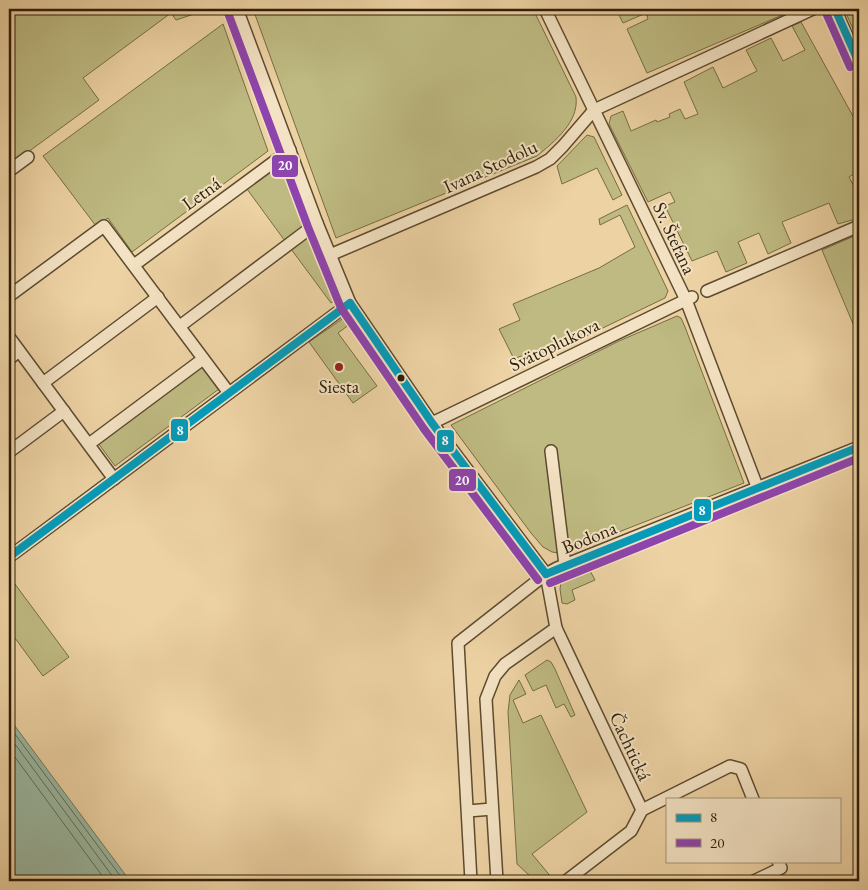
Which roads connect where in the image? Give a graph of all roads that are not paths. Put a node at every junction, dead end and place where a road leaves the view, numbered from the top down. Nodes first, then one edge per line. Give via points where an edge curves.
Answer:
1 (237, 9) edge
2 (545, 9) edge
3 (812, 9) edge
4 (835, 9) edge
5 (800, 11) edge
6 (859, 63) edge
7 (594, 110) junction
8 (290, 150) junction
9 (28, 157) dead end
10 (9, 171) edge
11 (317, 223) junction
12 (859, 226) edge
13 (330, 256) junction
14 (134, 265) junction
15 (707, 291) dead end
16 (9, 296) edge
17 (158, 297) junction
18 (689, 299) junction
19 (350, 303) junction
20 (180, 326) junction
21 (9, 337) edge
22 (19, 351) junction
23 (9, 359) edge
24 (203, 359) junction
25 (43, 383) junction
26 (229, 393) junction
27 (64, 411) junction
28 (432, 423) junction
29 (89, 444) junction
30 (859, 447) edge
31 (551, 451) dead end
32 (9, 452) edge
33 (114, 478) junction
34 (758, 489) junction
35 (9, 557) edge
36 (565, 565) junction
37 (546, 574) junction
38 (556, 628) junction
39 (666, 798) edge
40 (666, 798) edge
41 (753, 798) edge
42 (492, 809) junction
43 (642, 810) junction
44 (468, 811) junction
45 (780, 865) edge
46 (471, 881) edge
47 (497, 881) edge
48 (566, 881) edge
49 (754, 881) edge

1 - 8 street
2 - 7 street, Sv. Štefana
3 - 5 street, Ivana Stodolu
4 - 6 street
5 - 7 street, Ivana Stodolu
7 - 13 street, Ivana Stodolu via 550,159 536,167
7 - 18 street, Sv. Štefana
8 - 11 street
8 - 14 street, Letná
9 - 10 street
11 - 13 street
11 - 20 street
12 - 15 street
13 - 19 street
14 - 16 street via 104,226
14 - 17 street
17 - 20 street
17 - 25 street
18 - 28 street, Svätoplukova
18 - 34 street, Sv. Štefana
19 - 26 street
19 - 28 street
20 - 24 street
21 - 22 street
22 - 23 street
22 - 25 street
24 - 26 street
24 - 29 street
25 - 27 street
26 - 33 street
27 - 29 street
27 - 32 street
28 - 37 street
29 - 33 street
30 - 34 street, Bodona
31 - 36 street
33 - 35 street
34 - 36 street, Bodona
36 - 37 street, Bodona
37 - 38 street, Čachtická
37 - 44 street, Bodona via 458,643
38 - 42 street via 505,664 495,676 486,699
38 - 43 street, Čachtická
39 - 43 street
40 - 41 street via 730,766 741,769
42 - 44 street
42 - 47 street
43 - 48 street, Čachtická via 631,831
44 - 46 street, Bodona
45 - 49 street

